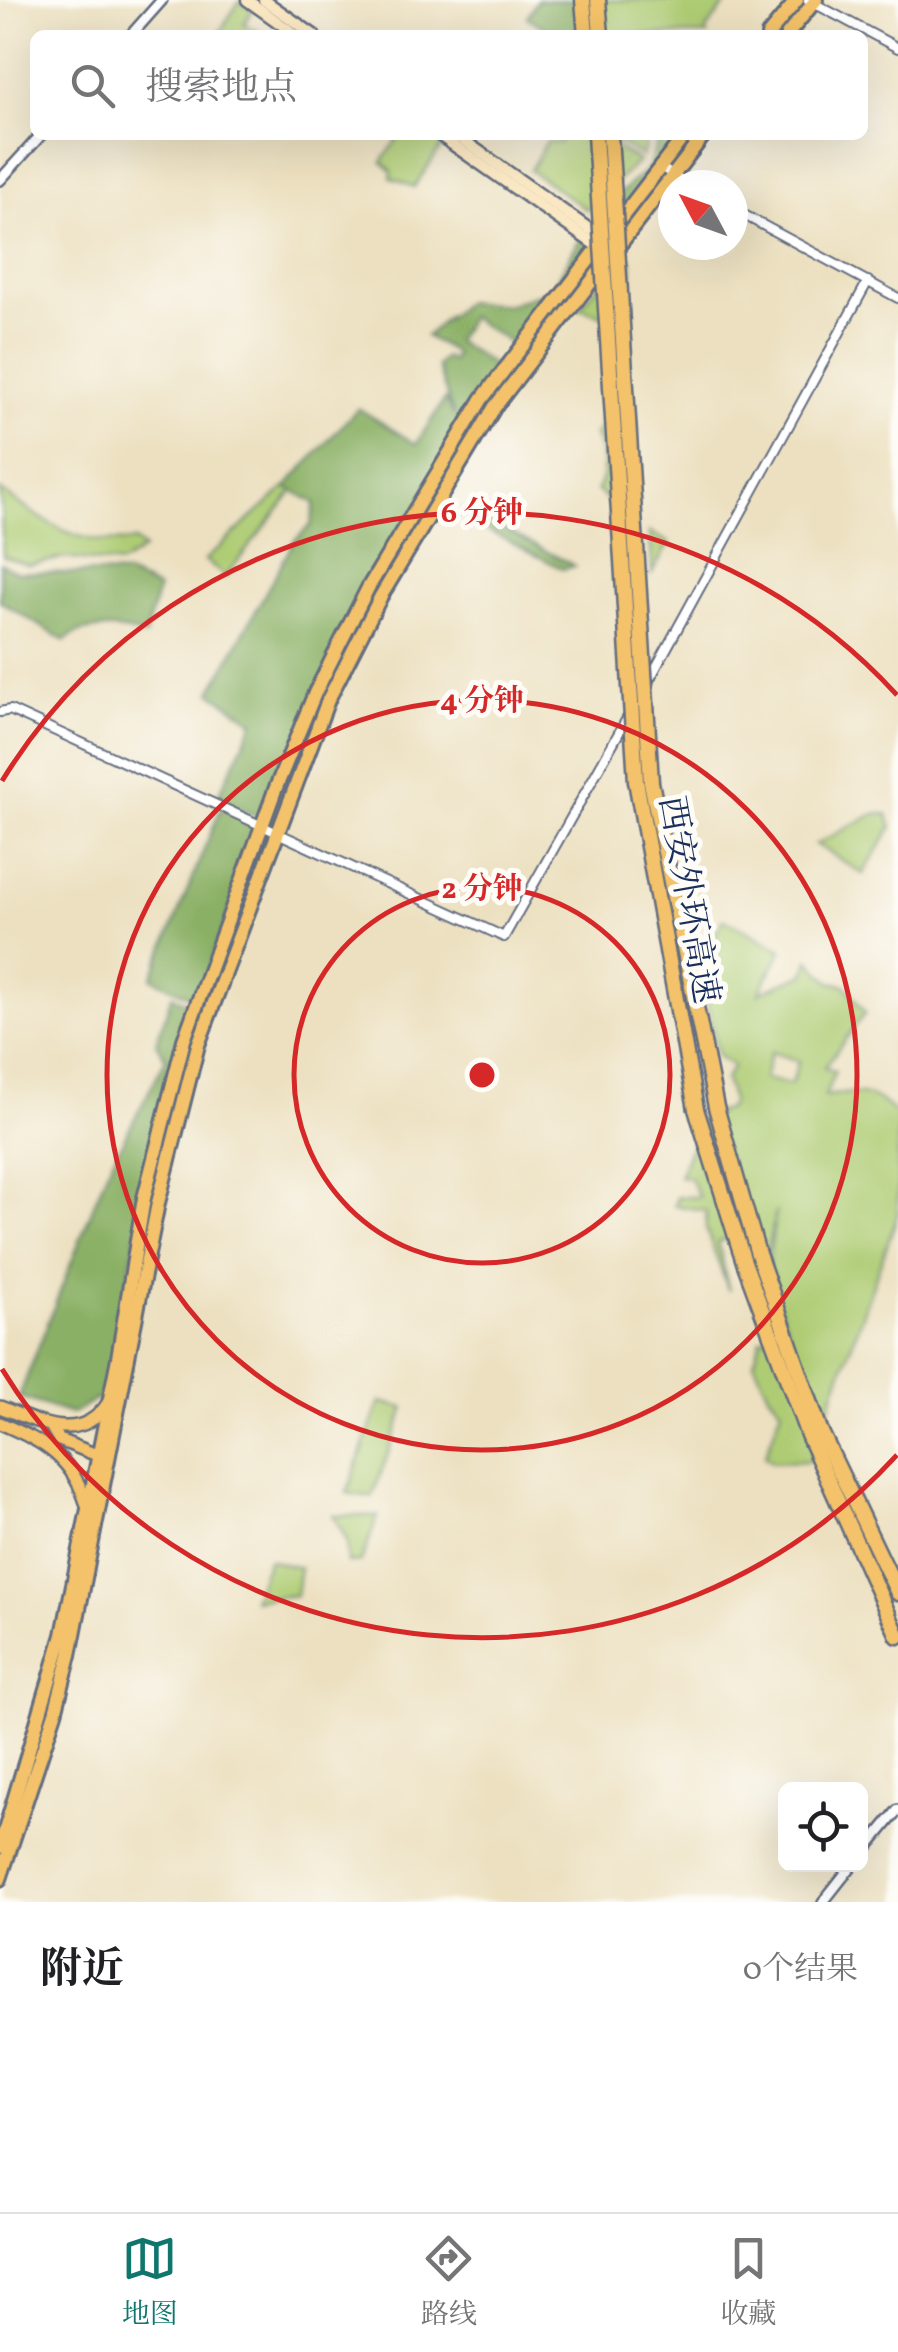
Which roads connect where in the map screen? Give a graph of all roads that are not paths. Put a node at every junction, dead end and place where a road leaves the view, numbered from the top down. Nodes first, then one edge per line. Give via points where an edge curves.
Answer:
1 (162, 0) edge
2 (247, 0) edge
3 (264, 0) edge
4 (583, 0) edge
5 (598, 0) edge
6 (797, 0) edge
7 (812, 1) edge
8 (135, 30) edge
9 (289, 30) edge
10 (307, 30) edge
11 (586, 30) edge
12 (601, 30) edge
13 (772, 30) edge
14 (791, 30) edge
15 (865, 30) edge
16 (868, 32) edge
17 (898, 48) edge
18 (36, 140) edge
19 (446, 140) edge
20 (463, 140) edge
21 (595, 140) edge
22 (610, 140) edge
23 (681, 140) edge
24 (700, 140) edge
25 (658, 166) junction
26 (663, 170) edge
27 (676, 170) edge
28 (0, 180) edge
29 (658, 190) edge
30 (748, 217) edge
31 (606, 247) junction
32 (868, 282) junction
33 (898, 298) edge
34 (0, 712) edge
35 (268, 829) junction
36 (110, 1400) junction
37 (0, 1407) edge
38 (0, 1423) edge
39 (52, 1428) junction
40 (60, 1440) junction
41 (45, 1443) junction
42 (104, 1458) junction
43 (88, 1509) junction
44 (898, 1594) edge
45 (898, 1636) edge
46 (898, 1810) edge
47 (868, 1846) edge
48 (0, 1847) edge
49 (847, 1872) edge
50 (0, 1879) edge
51 (822, 1902) edge

1 - 8 street
2 - 9 main road
3 - 10 main road
4 - 11 highway
5 - 12 highway
6 - 13 highway
7 - 14 highway
7 - 15 street
16 - 17 street
18 - 28 street
19 - 31 main road
20 - 31 main road
21 - 45 highway, 西安外环高速, bridge via 636,782 696,1109 808,1435
22 - 44 highway, 西安外环高速, bridge via 651,782 716,1108 758,1254 820,1430
23 - 25 highway
24 - 27 highway
25 - 26 street
25 - 31 highway
29 - 31 highway
30 - 32 street
31 - 35 highway via 494,408 381,596
32 - 33 street
32 - 35 street via 504,937
34 - 35 street via 10,710
35 - 36 highway via 184,1040 144,1198
35 - 42 highway via 198,1046
36 - 39 main road via 86,1423
36 - 42 highway
37 - 39 main road
38 - 41 main road
39 - 40 main road
40 - 41 main road
40 - 42 main road
41 - 43 main road via 74,1471
42 - 43 highway
42 - 50 highway via 55,1713
43 - 48 highway via 48,1694
46 - 47 street
49 - 51 street

